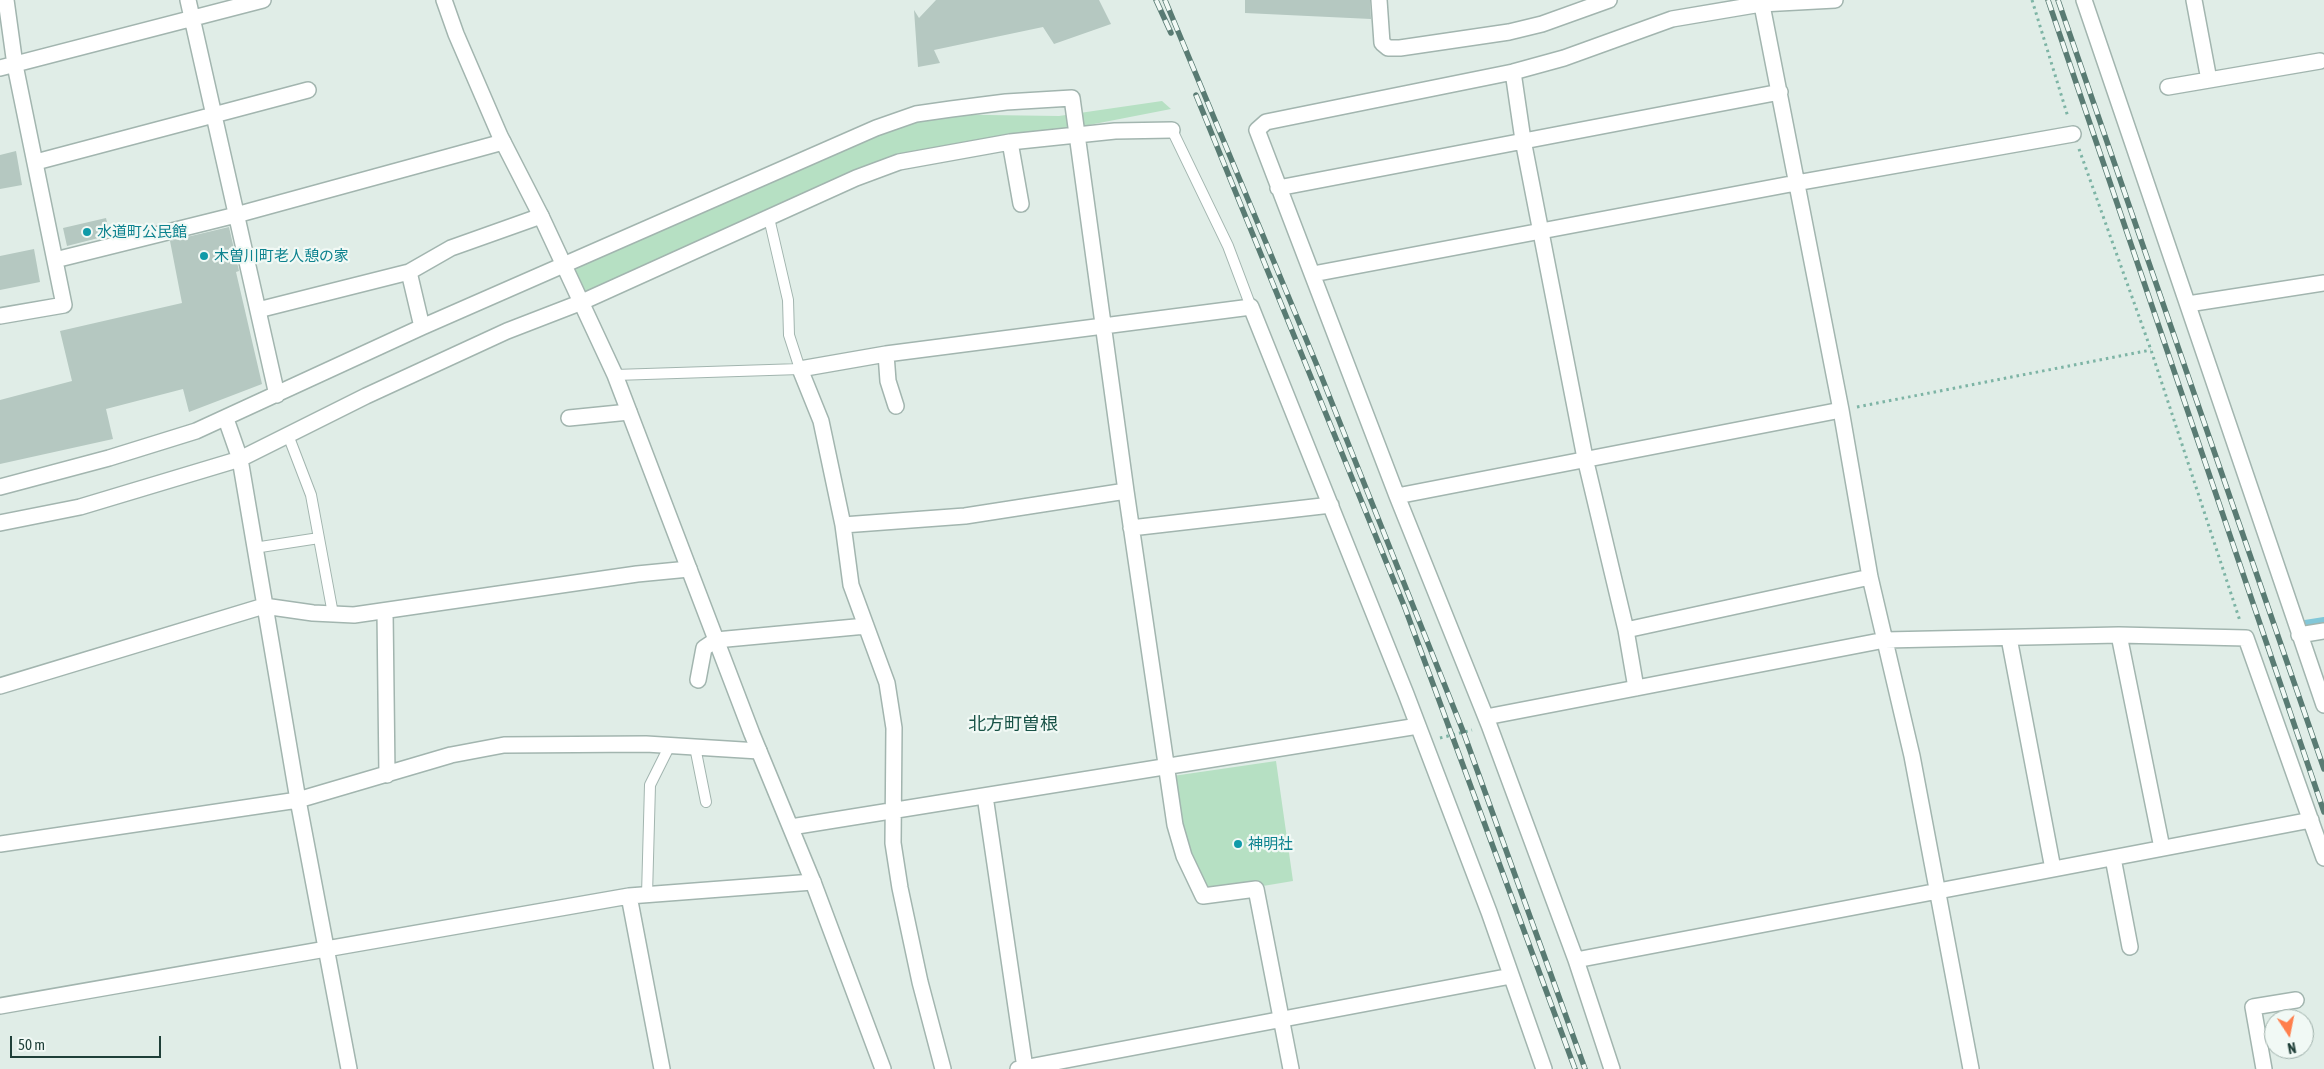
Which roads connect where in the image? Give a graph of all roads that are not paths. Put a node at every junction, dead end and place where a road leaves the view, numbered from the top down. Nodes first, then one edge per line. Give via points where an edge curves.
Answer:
1 (6, 0) edge
2 (188, 0) edge
3 (262, 0) edge
4 (444, 0) edge
5 (1380, 0) edge
6 (1609, 0) edge
7 (1835, 0) edge
8 (2084, 0) edge
9 (2194, 0) edge
10 (1761, 2) edge
11 (193, 19) junction
12 (2320, 61) dead end
13 (15, 64) junction
14 (0, 68) edge
15 (1513, 72) junction
16 (2209, 80) junction
17 (2168, 87) dead end
18 (308, 90) dead end
19 (1780, 92) junction
20 (214, 116) junction
21 (1172, 130) joint
22 (1078, 134) junction
23 (2073, 134) road end
24 (1523, 140) junction
25 (503, 142) junction
26 (1010, 142) junction
27 (36, 162) junction
28 (1796, 183) junction
29 (1278, 188) junction
30 (1021, 204) dead end
31 (236, 215) junction
32 (541, 216) junction
33 (770, 218) junction
34 (1541, 232) junction
35 (55, 260) junction
36 (564, 265) junction
37 (410, 272) junction
38 (1313, 274) junction
39 (2324, 283) edge
40 (582, 302) junction
41 (2188, 304) junction
42 (1251, 307) junction
43 (258, 310) junction
44 (0, 316) edge
45 (1103, 326) junction
46 (422, 327) junction
47 (886, 354) junction
48 (800, 369) junction
49 (615, 375) junction
50 (277, 395) junction
51 (896, 406) dead end
52 (1841, 410) junction
53 (629, 412) junction
54 (569, 418) dead end
55 (226, 419) junction
56 (288, 435) junction
57 (1585, 458) junction
58 (240, 459) junction
59 (0, 487) edge
60 (1126, 491) junction
61 (1397, 496) junction
62 (1332, 505) junction
63 (0, 523) edge
64 (843, 525) junction
65 (1131, 528) junction
66 (319, 538) junction
67 (254, 548) junction
68 (689, 569) junction
69 (1870, 577) junction
70 (264, 606) junction
71 (385, 611) junction
72 (333, 614) junction
73 (866, 626) junction
74 (1626, 630) junction
75 (2324, 631) edge
76 (2119, 635) junction
77 (2299, 635) junction
78 (2009, 638) junction
79 (716, 640) junction
80 (1885, 640) junction
81 (698, 680) dead end
82 (0, 686) edge
83 (1636, 688) junction
84 (2324, 705) edge
85 (1487, 721) junction
86 (1418, 726) junction
87 (670, 745) junction
88 (695, 747) junction
89 (759, 751) junction
90 (1167, 766) junction
91 (387, 775) junction
92 (985, 796) junction
93 (298, 800) junction
94 (706, 802) dead end
95 (892, 809) junction
96 (2311, 820) junction
97 (791, 827) junction
98 (0, 844) edge
99 (2162, 848) junction
100 (2113, 858) junction
101 (2324, 858) edge
102 (2053, 869) junction
103 (813, 882) junction
104 (1937, 891) junction
105 (647, 895) junction
106 (629, 896) junction
107 (2130, 947) dead end
108 (324, 950) junction
109 (1576, 960) junction
110 (1511, 976) junction
111 (2296, 1000) dead end
112 (0, 1006) edge
113 (1283, 1019) junction
114 (1021, 1068) edge
115 (349, 1069) edge
116 (662, 1069) edge
117 (882, 1069) edge
118 (943, 1069) edge
119 (1291, 1069) edge
120 (1544, 1069) edge
121 (1612, 1069) edge
122 (1971, 1069) edge
123 (2264, 1069) edge

1 - 13 street
2 - 11 street
3 - 11 street
4 - 25 street
5 - 6 street via 1382,43 1388,48 1509,32
7 - 10 street
8 - 41 street
9 - 16 street
10 - 15 street via 1672,19 1564,58
10 - 19 street
11 - 13 street
11 - 20 street
12 - 16 street
13 - 14 street
13 - 27 street
15 - 24 street
15 - 29 street via 1266,122 1258,130
16 - 17 street
18 - 20 street
19 - 24 street
19 - 28 street
20 - 27 street
20 - 31 street
21 - 22 street
21 - 42 lane via 1228,246
22 - 26 street
22 - 36 street via 1072,98 1006,102 916,114 876,128
22 - 45 street
23 - 28 street
24 - 29 street
24 - 34 street
25 - 31 street
25 - 32 street
26 - 30 street
26 - 33 street via 899,162
27 - 35 street
28 - 34 street
28 - 52 street
29 - 38 street
31 - 35 street
31 - 43 street
32 - 36 street
32 - 37 street via 451,248
33 - 40 street
33 - 48 lane via 788,300 789,335
34 - 38 street
34 - 57 street
35 - 44 street via 64,305
36 - 40 street
36 - 46 street
37 - 43 street
37 - 46 street
38 - 61 street
39 - 41 street
40 - 49 street
40 - 56 street via 498,335
41 - 77 street
42 - 45 street
42 - 62 street
43 - 50 street
45 - 47 street
45 - 60 street
46 - 50 street
47 - 48 street
47 - 51 street via 888,381
48 - 49 lane
48 - 64 street via 821,421
49 - 53 street
50 - 55 street
52 - 57 street
52 - 69 street
53 - 54 street
53 - 68 street
55 - 58 street
55 - 59 street via 150,446
56 - 58 street
56 - 66 lane via 311,495
57 - 61 street
57 - 74 street
58 - 63 street via 80,507
58 - 67 street
60 - 64 street via 965,516
60 - 65 street
61 - 85 street
62 - 65 street
62 - 86 street
64 - 73 street via 851,585
65 - 90 street
66 - 67 lane
66 - 72 lane
67 - 70 street
68 - 71 street
68 - 79 street
69 - 74 street
69 - 80 street
70 - 72 street
70 - 82 street
70 - 93 street
71 - 72 street
71 - 91 street
73 - 79 street
73 - 95 street via 887,683 894,728
74 - 83 street
75 - 77 street
76 - 78 street
76 - 96 street via 2246,638
76 - 99 street
77 - 84 street
78 - 80 street
78 - 102 street
79 - 81 street via 704,648
79 - 89 street
80 - 83 street
80 - 104 street via 1912,756
83 - 85 street
85 - 109 street
86 - 90 street
86 - 110 street
87 - 88 street
87 - 91 street via 504,745 451,755
87 - 105 lane via 650,785
88 - 89 street
88 - 94 lane
89 - 97 street
90 - 92 street
90 - 113 street via 1175,825 1184,856 1203,896 1256,889
91 - 93 street
92 - 95 street
92 - 114 street
93 - 98 street
93 - 108 street
95 - 97 street
95 - 118 street via 900,888
96 - 99 street
96 - 101 street
97 - 103 street
99 - 100 street
100 - 102 street
100 - 107 street
102 - 104 street
103 - 105 street
103 - 117 street
104 - 109 street
104 - 122 street
105 - 106 street
106 - 108 street
106 - 116 street
108 - 112 street
108 - 115 street
109 - 121 street
110 - 113 street
110 - 120 street
111 - 123 street via 2253,1008
113 - 114 street
113 - 119 street

